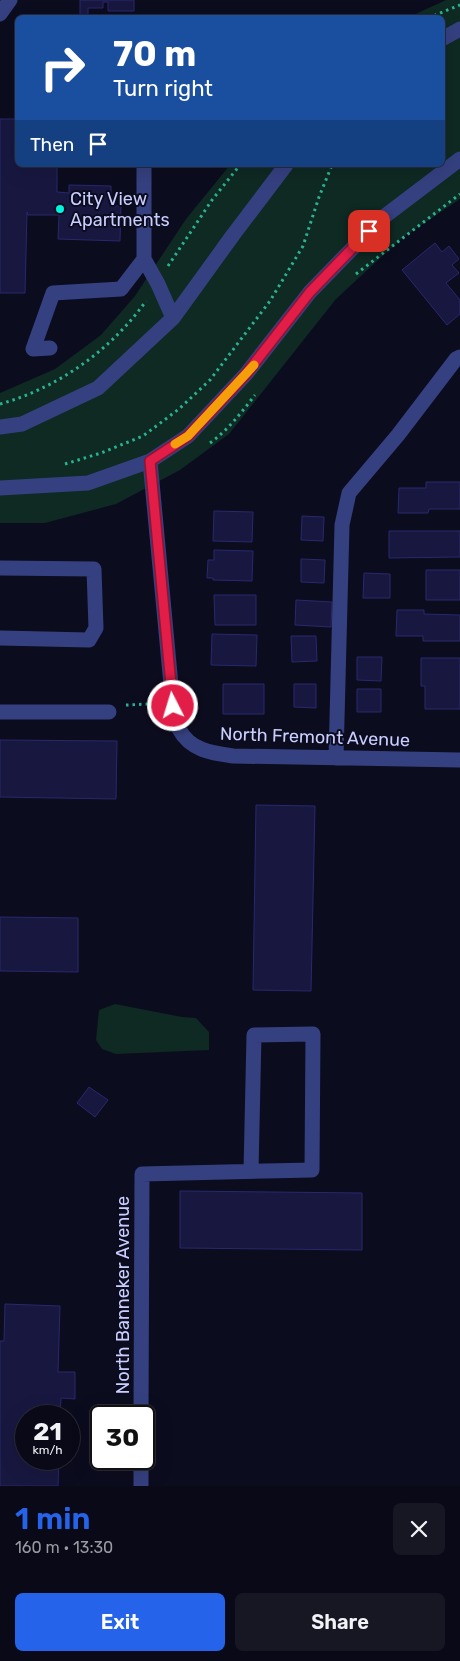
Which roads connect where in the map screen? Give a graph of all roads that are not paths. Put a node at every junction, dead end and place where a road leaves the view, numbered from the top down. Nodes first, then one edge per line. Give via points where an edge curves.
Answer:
1 (10, 0) edge
2 (0, 14) edge
3 (460, 29) edge
4 (445, 37) edge
5 (460, 158) edge
6 (144, 167) edge
7 (284, 167) edge
8 (144, 259) junction
9 (173, 318) junction
10 (50, 348) dead end
11 (460, 357) edge
12 (0, 427) edge
13 (150, 461) junction
14 (0, 488) edge
15 (0, 568) edge
16 (0, 638) edge
17 (0, 712) edge
18 (109, 712) dead end
19 (336, 758) junction
20 (460, 760) edge
21 (251, 1171) junction
22 (141, 1405) edge
23 (141, 1470) edge
24 (141, 1486) edge

1 - 2 street
3 - 4 street
5 - 13 street via 381,219 310,292 240,381 188,436
6 - 8 street
7 - 9 street
8 - 9 street
8 - 10 street via 121,289 53,293 33,349
9 - 12 street via 98,388 22,424
11 - 19 street via 349,493 342,525
13 - 14 street via 88,483
13 - 19 street, North Fremont Avenue via 173,706 179,729 190,744 211,753
15 - 16 street via 94,569 96,628 89,640
17 - 18 street
19 - 20 street, North Fremont Avenue
21 - 21 street via 312,1170 312,1034 254,1035
21 - 22 street, North Banneker Avenue via 142,1174
23 - 24 street

